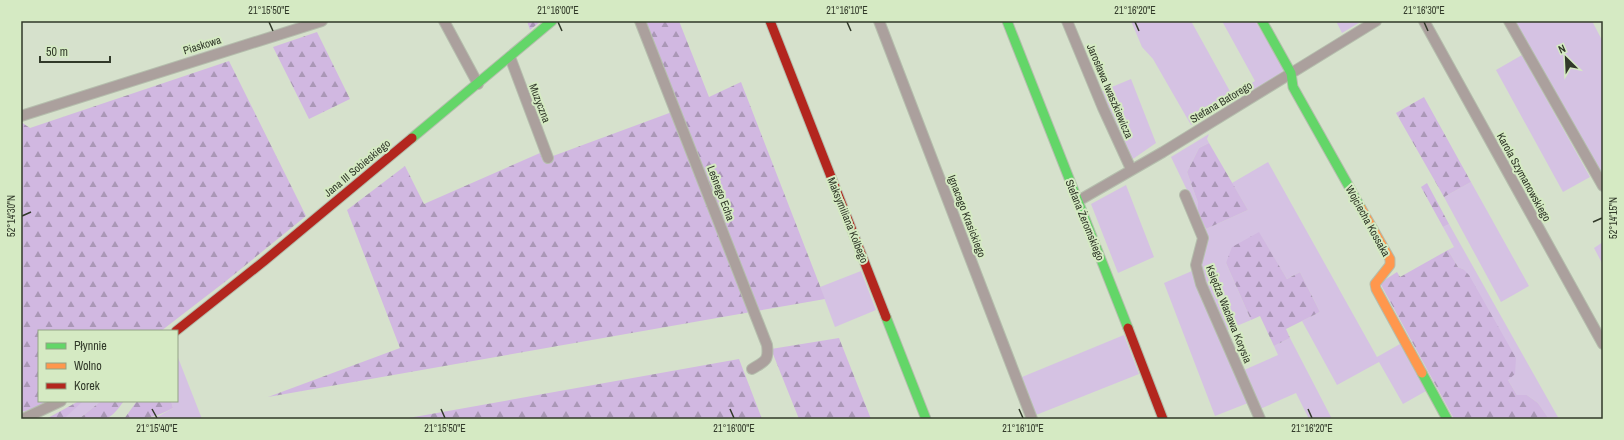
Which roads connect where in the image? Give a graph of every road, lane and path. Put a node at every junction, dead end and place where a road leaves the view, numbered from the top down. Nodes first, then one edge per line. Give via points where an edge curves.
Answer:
1 (322, 21) edge
2 (444, 21) edge
3 (552, 21) edge
4 (640, 21) edge
5 (770, 21) edge
6 (879, 21) edge
7 (1007, 21) edge
8 (1067, 21) edge
9 (1262, 21) edge
10 (1376, 21) edge
11 (1424, 21) edge
12 (1509, 21) edge
13 (510, 57) junction
14 (1291, 73) junction
15 (478, 84) junction
16 (21, 116) edge
17 (548, 158) dead end
18 (1131, 169) junction
19 (1603, 186) edge
20 (1184, 195) dead end
21 (1078, 201) junction
22 (177, 330) edge
23 (1603, 344) edge
24 (752, 369) dead end
25 (59, 402) edge
26 (23, 419) edge
27 (926, 419) edge
28 (1032, 419) edge
29 (1164, 419) edge
30 (1260, 419) edge
31 (1448, 419) edge

1 - 16 street, Piaskowa
2 - 15 street
3 - 13 street, Jana III Sobieskiego
4 - 24 street, Leśnego Echa via 767,345 767,358
5 - 27 street, Maksymiliana Kolbego
6 - 28 street, Ignacego Krasickiego
7 - 21 street, Stefana Żeromskiego
8 - 18 street, Jarosława Iwaszkiewicza
9 - 14 street, Wojciecha Kossaka
10 - 14 street, Stefana Batorego
11 - 23 street, Karola Szymanowskiego
12 - 19 street
13 - 15 street, Jana III Sobieskiego
13 - 17 street, Muzyczna
14 - 18 street, Stefana Batorego
14 - 31 street, Wojciecha Kossaka via 1294,87 1390,259 1390,265 1375,284 1376,289
15 - 22 street, Jana III Sobieskiego
18 - 21 street, Stefana Batorego
20 - 30 street, Księdza Wacława Korysia via 1203,238 1196,266 1201,284
21 - 29 street, Stefana Żeromskiego
25 - 26 street

